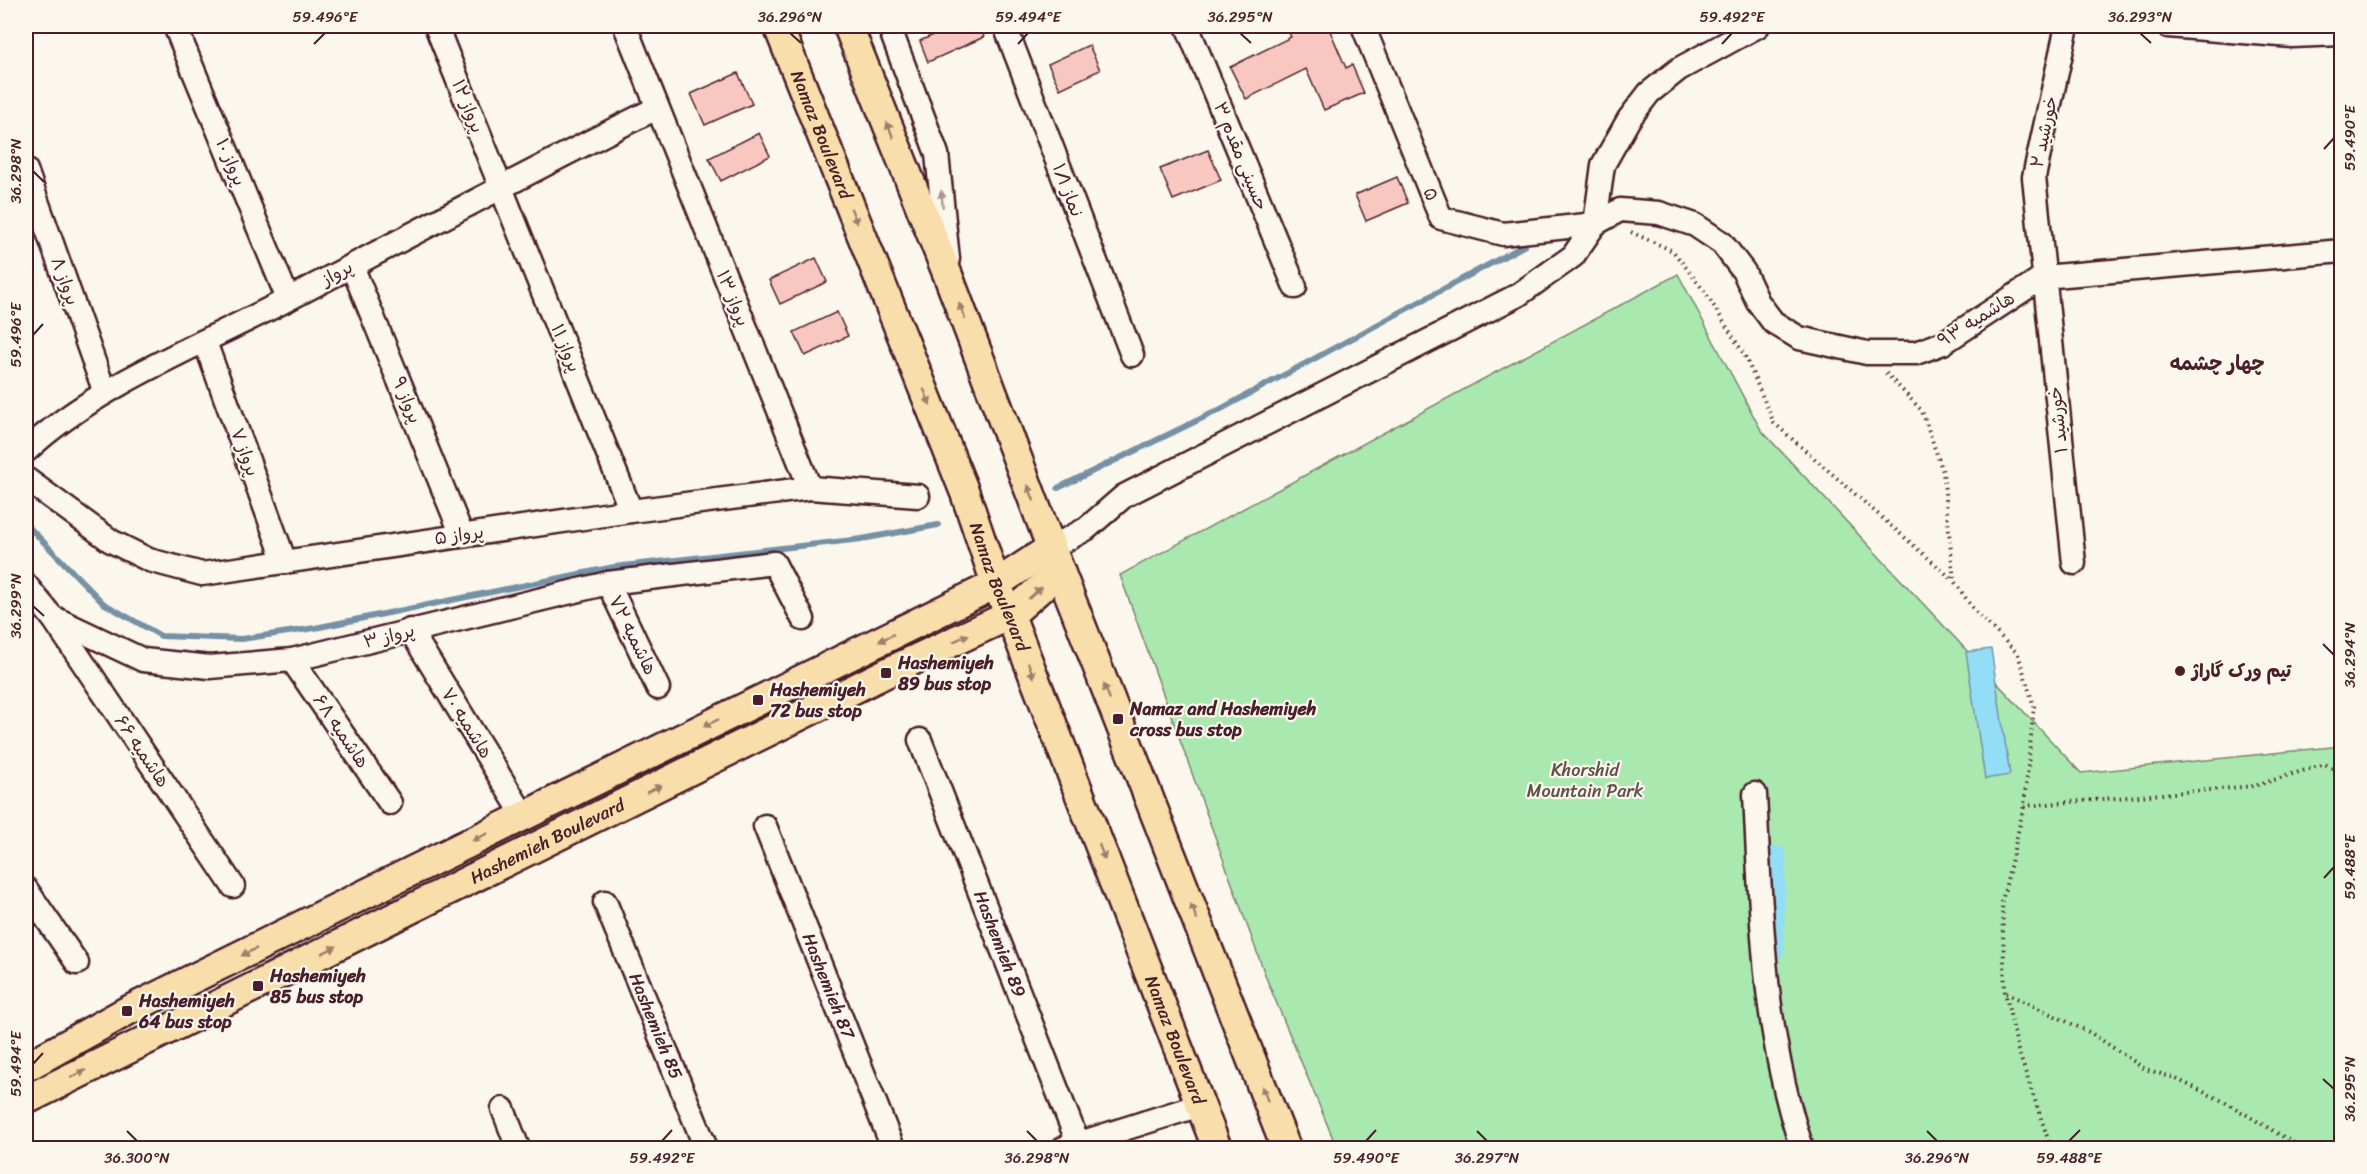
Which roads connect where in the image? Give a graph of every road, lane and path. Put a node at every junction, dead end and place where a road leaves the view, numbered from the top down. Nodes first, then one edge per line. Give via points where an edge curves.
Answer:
1 (175, 26) edge
2 (436, 26) edge
3 (625, 26) edge
4 (778, 26) edge
5 (848, 26) edge
6 (889, 26) edge
7 (1005, 26) edge
8 (1187, 26) edge
9 (1363, 26) edge
10 (1758, 26) edge
11 (2067, 26) edge
12 (2168, 26) edge
13 (2342, 34) edge
14 (657, 108) junction
15 (26, 170) edge
16 (501, 186) junction
17 (1620, 210) junction
18 (1595, 224) junction
19 (2342, 250) edge
20 (352, 266) junction
21 (2043, 277) junction
22 (950, 278) junction
23 (1295, 287) dead end
24 (288, 299) junction
25 (205, 342) junction
26 (1867, 353) junction
27 (1132, 355) dead end
28 (105, 393) junction
29 (26, 451) edge
30 (26, 479) edge
31 (810, 488) junction
32 (918, 496) dead end
33 (631, 511) junction
34 (462, 535) junction
35 (1056, 560) junction
36 (285, 562) junction
37 (2074, 563) dead end
38 (1954, 581) junction
39 (608, 583) junction
40 (996, 584) junction
41 (26, 585) edge
42 (1010, 615) junction
43 (52, 616) junction
44 (803, 619) dead end
45 (410, 630) junction
46 (292, 660) junction
47 (658, 688) dead end
48 (920, 740) dead end
49 (2342, 774) edge
50 (1755, 794) dead end
51 (390, 803) dead end
52 (2024, 806) junction
53 (524, 816) junction
54 (765, 825) dead end
55 (233, 886) dead end
56 (26, 889) edge
57 (605, 902) dead end
58 (77, 963) dead end
59 (2005, 992) junction
60 (26, 1067) edge
61 (26, 1099) edge
62 (1200, 1105) junction
63 (503, 1109) dead end
64 (1074, 1147) edge
65 (518, 1149) edge
66 (706, 1149) edge
67 (893, 1149) edge
68 (1217, 1149) edge
69 (1286, 1149) edge
70 (1802, 1149) edge
71 (2051, 1149) edge
72 (2302, 1149) edge

1 - 24 street, پرواز ۱۰
2 - 16 street, پرواز ۱۲
3 - 14 street, پرواز ۱۳
4 -> 40 main road, Namaz Boulevard via 965,493
22 -> 5 main road
22 -> 6 street via 937,154
7 - 27 street, نماز ۱/۱
8 - 23 street, حسینی مقدم ۳
9 - 18 street, ۵ via 1441,218 1503,234
10 - 18 street via 1679,69 1649,93 1603,165
11 - 21 street, خورشید ۲ via 2034,177
12 - 13 street via 2292,36
14 - 16 street, پرواز
14 - 31 street, پرواز ۱۳
15 - 28 street, پرواز ۸
16 - 20 street, پرواز
16 - 33 street, پرواز ۱۱
17 - 18 street
17 - 26 street, هاشمیه ۹۳ via 1659,213 1695,225 1722,243 1773,322 1799,338
17 - 38 path via 1630,232 1673,251 1705,292 1744,356 1774,423
18 - 35 street via 1573,256 1518,295 1124,496
19 - 21 street, هاشمیه ۹۳
20 - 24 street, پرواز
20 - 34 street, پرواز ۹
21 - 26 street, هاشمیه ۹۳ via 1943,343 1916,353
21 - 37 street, خورشید ۱
35 -> 22 main road
24 - 25 street, پرواز
25 - 28 street, پرواز
25 - 36 street, پرواز ۷
26 - 38 path via 1922,411 1943,472
28 - 29 street, پرواز
30 - 36 street, پرواز ۵ via 111,541 149,560 201,574
31 - 32 street, پرواز ۵
31 - 33 street, پرواز ۵
33 - 34 street, پرواز ۵
34 - 36 street, پرواز ۵
35 - 40 main road, Hashemieh Boulevard
42 -> 35 main road, Hashemieh Boulevard
69 -> 35 main road
38 - 52 path via 1974,610 2018,654 2034,707
39 - 44 street, پرواز ۳ via 774,563
39 - 45 street, پرواز ۳
39 - 47 street, هاشمیه ۷۲
40 - 42 main road, Namaz Boulevard
40 -> 53 main road, Hashemieh Boulevard
41 - 43 street, پرواز ۳
61 -> 42 main road, Hashemieh Boulevard
42 -> 62 main road, Namaz Boulevard
43 - 46 street, پرواز ۳ via 143,660 210,667
43 - 55 street, هاشمیه ۶۶
45 - 46 street, پرواز ۳
45 - 53 street, هاشمیه ۷۰
46 - 51 street, هاشمیه ۶۸
48 - 64 street, Hashemieh 89
49 - 52 path via 2325,764 2254,786
50 - 70 street via 1764,967 1787,1106
52 - 59 path via 2002,902
53 -> 60 main road, Hashemieh Boulevard via 127,1011
54 - 67 street, Hashemieh 87
56 - 58 street
57 - 66 street, Hashemieh 85
59 - 71 path via 2018,1050
59 - 72 path via 2091,1033 2145,1069 2174,1077 2225,1102
62 - 64 street
62 - 68 main road, Namaz Boulevard
63 - 65 street

